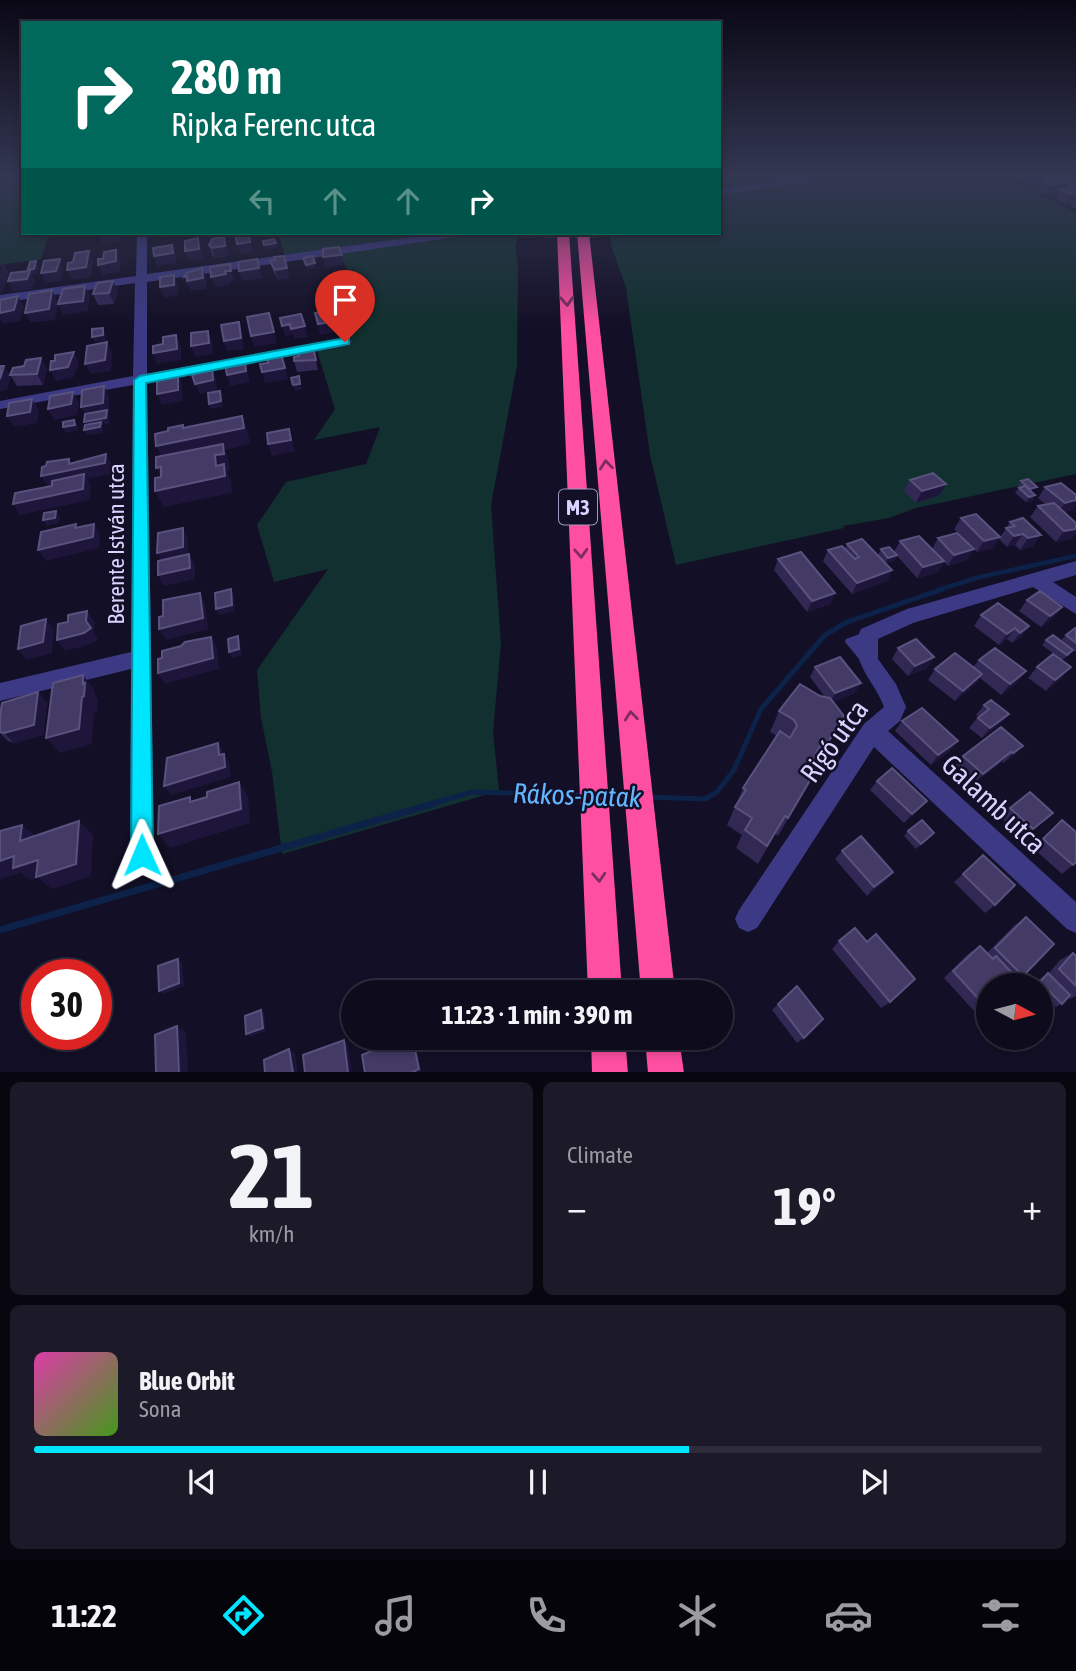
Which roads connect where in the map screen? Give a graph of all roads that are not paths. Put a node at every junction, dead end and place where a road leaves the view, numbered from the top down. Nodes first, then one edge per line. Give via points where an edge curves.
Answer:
1 (142, 235) edge
2 (449, 235) edge
3 (563, 235) edge
4 (583, 235) edge
5 (141, 280) junction
6 (0, 299) edge
7 (345, 342) dead end
8 (140, 380) junction
9 (0, 405) edge
10 (1076, 568) edge
11 (1035, 579) junction
12 (1076, 607) edge
13 (141, 657) junction
14 (0, 692) edge
15 (872, 732) junction
16 (142, 855) dead end
17 (748, 919) dead end
18 (1076, 920) edge
19 (604, 980) edge
20 (657, 980) edge
21 (609, 1050) edge
22 (663, 1050) edge
23 (610, 1072) edge
24 (666, 1072) edge

1 - 5 street, Berente István utca
2 - 5 street
3 -> 19 highway, M3
20 -> 4 highway, M3
5 - 6 street
5 - 8 street, Berente István utca
7 - 8 street
8 - 9 street
8 - 13 street, Berente István utca
10 - 11 street, Rigó utca
11 - 12 street
11 - 15 street, Rigó utca via 907,617 868,635 868,661 895,707
13 - 14 street
13 - 16 street, Berente István utca
15 - 17 street, Rigó utca
15 - 18 street, Galamb utca
21 - 23 highway
22 - 24 highway

